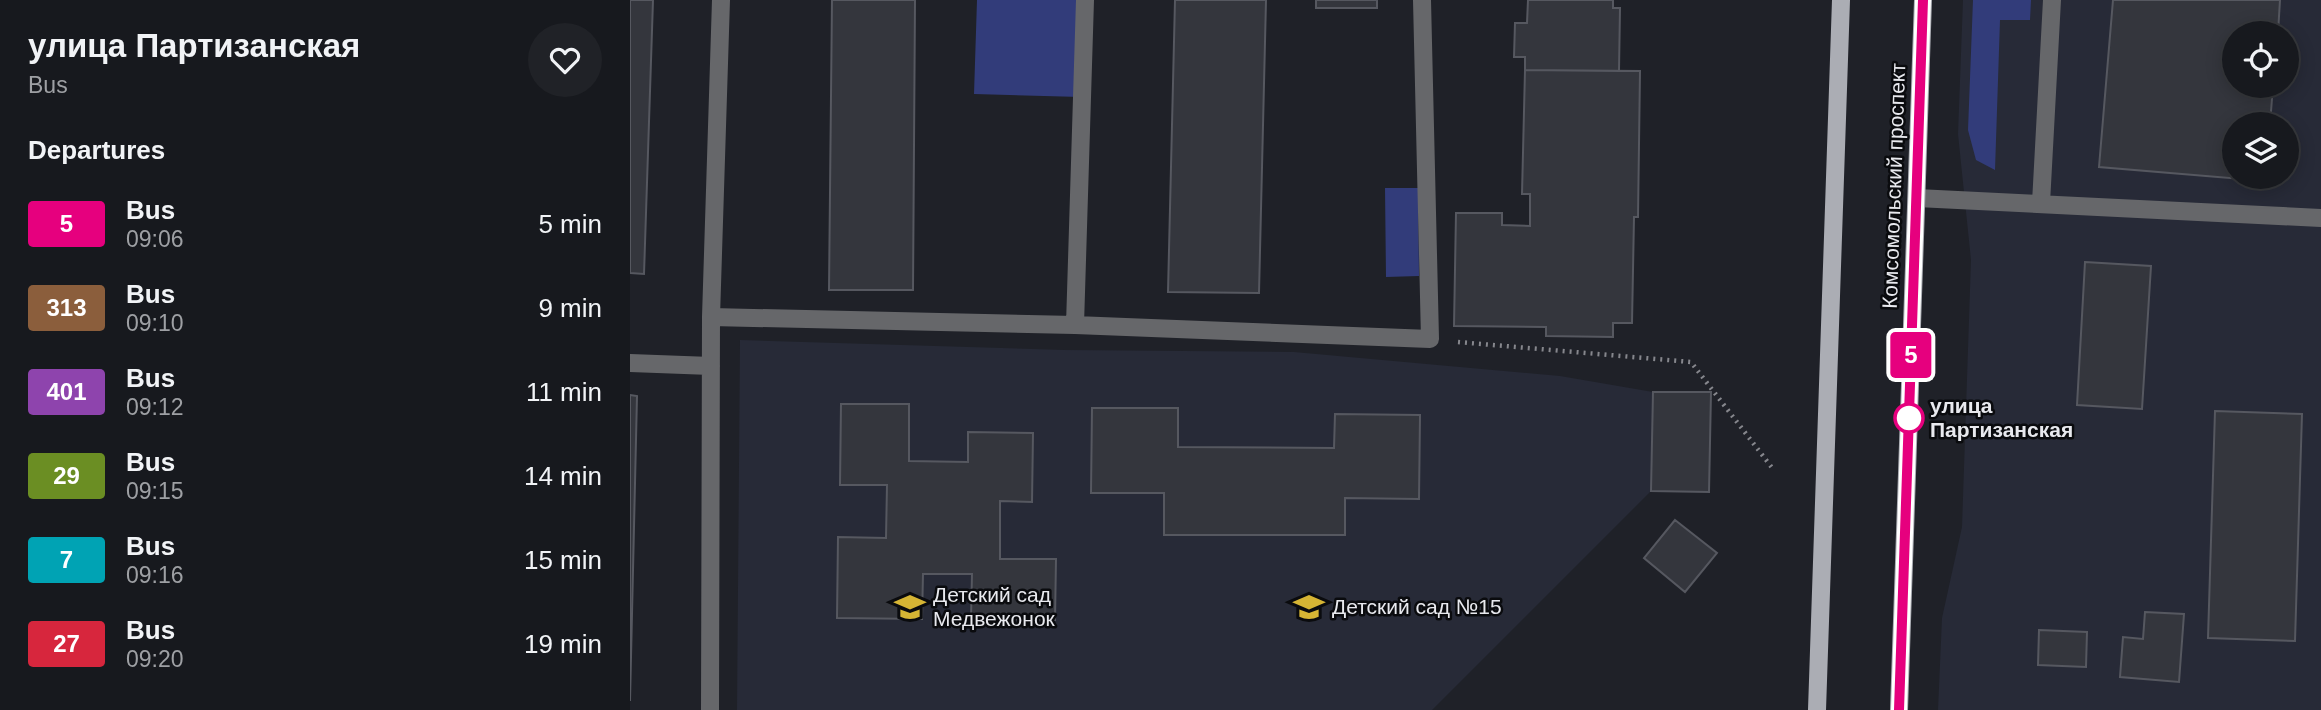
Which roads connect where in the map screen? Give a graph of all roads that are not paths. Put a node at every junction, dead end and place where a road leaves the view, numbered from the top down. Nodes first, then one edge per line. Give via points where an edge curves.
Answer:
1 (721, 0) edge
2 (1085, 0) edge
3 (1422, 0) edge
4 (1841, 0) edge
5 (1923, 0) edge
6 (2052, 0) edge
7 (1917, 198) junction
8 (2041, 203) junction
9 (2321, 218) edge
10 (711, 317) junction
11 (1075, 325) junction
12 (630, 363) edge
13 (711, 366) junction
14 (710, 710) edge
15 (1817, 710) edge
16 (1899, 710) edge

1 - 10 lane
2 - 11 lane
3 - 11 lane via 1430,339
4 - 15 main road
5 - 7 main road, Комсомольский проспект
6 - 8 lane
7 - 8 lane
7 - 16 main road, Комсомольский проспект
8 - 9 lane
10 - 11 lane
10 - 13 lane
12 - 13 lane
13 - 14 lane

